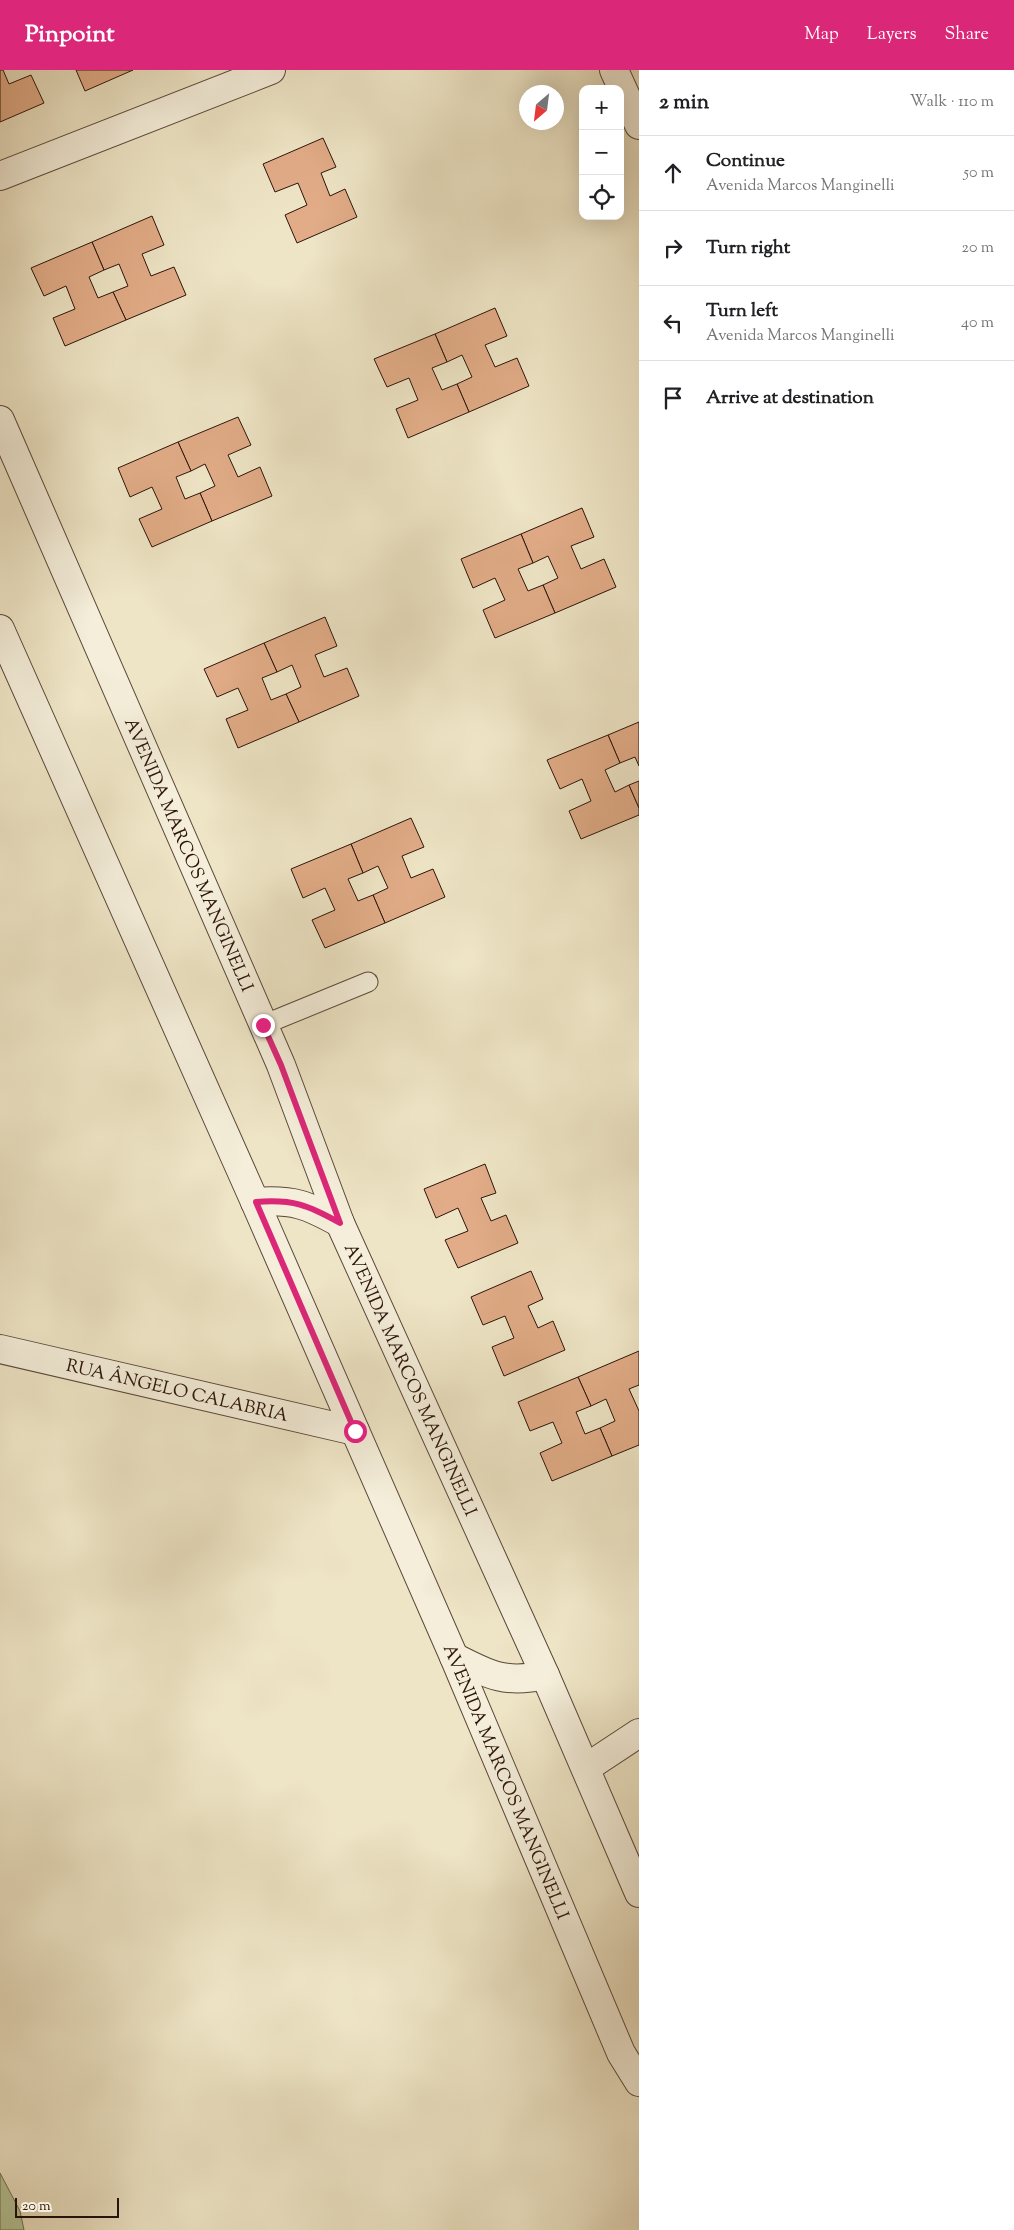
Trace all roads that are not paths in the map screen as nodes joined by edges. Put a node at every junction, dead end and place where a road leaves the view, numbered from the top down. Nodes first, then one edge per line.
1 (271, 70) edge
2 (614, 70) edge
3 (639, 125) edge
4 (0, 176) edge
5 (0, 420) edge
6 (0, 629) edge
7 (368, 982) dead end
8 (263, 1025) junction
9 (256, 1202) junction
10 (340, 1223) junction
11 (0, 1349) edge
12 (355, 1431) junction
13 (454, 1657) junction
14 (545, 1675) junction
15 (639, 1733) edge
16 (586, 1768) junction
17 (639, 1893) edge
18 (639, 2082) edge

1 - 4 street
2 - 3 street
5 - 8 street, AVENIDA MARCOS MANGINELLI
6 - 9 street, AVENIDA MARCOS MANGINELLI
7 - 8 lane
8 - 10 street, AVENIDA MARCOS MANGINELLI
9 - 10 street
9 - 12 street, AVENIDA MARCOS MANGINELLI
10 - 14 street, AVENIDA MARCOS MANGINELLI
11 - 12 street, RUA ÂNGELO CALABRIA
12 - 13 street, AVENIDA MARCOS MANGINELLI
13 - 14 street
13 - 18 street, AVENIDA MARCOS MANGINELLI
14 - 16 street, AVENIDA MARCOS MANGINELLI
15 - 16 street
16 - 17 street, AVENIDA MARCOS MANGINELLI

